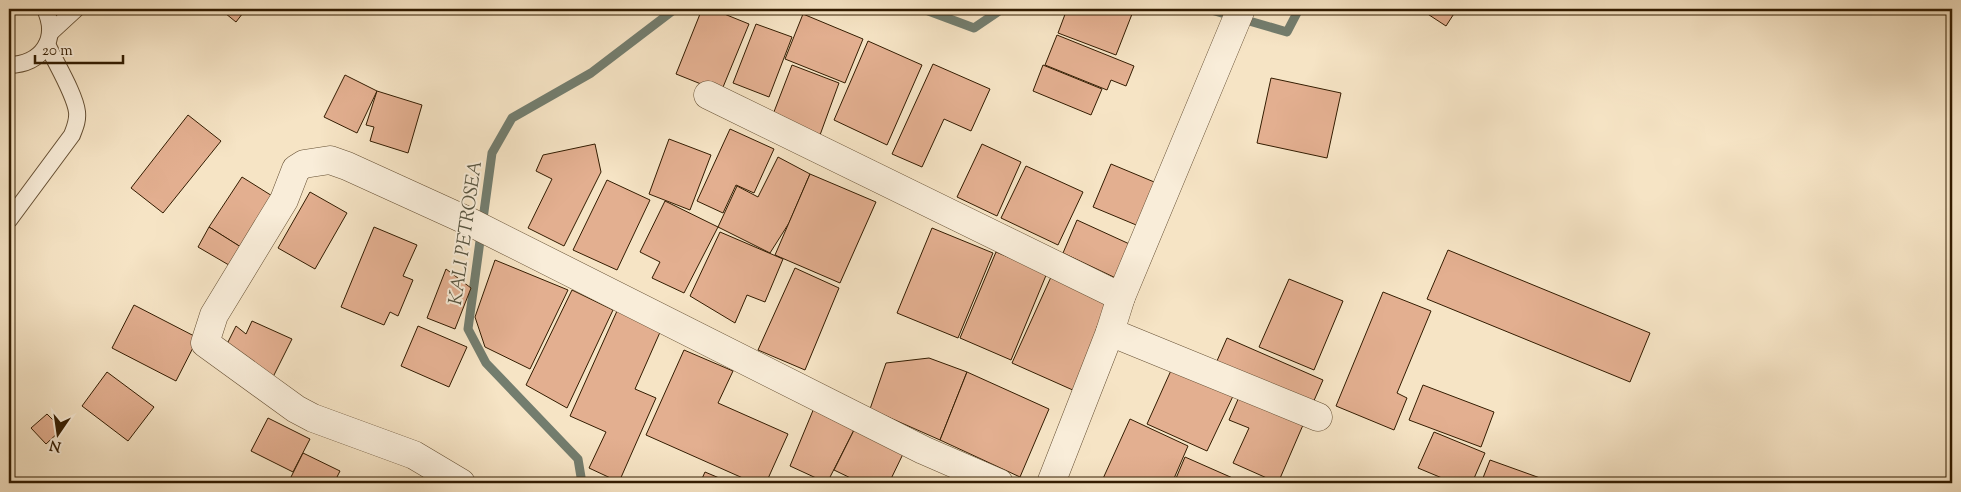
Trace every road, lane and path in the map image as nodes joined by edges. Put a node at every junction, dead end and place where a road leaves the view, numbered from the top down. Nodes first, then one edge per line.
1 (44, 9) edge
2 (76, 9) edge
3 (1241, 9) edge
4 (48, 39) junction
5 (9, 65) edge
6 (708, 95) dead end
7 (9, 220) edge
8 (1121, 297) junction
9 (1110, 332) junction
10 (1318, 417) dead end
11 (461, 483) edge
12 (999, 483) edge
13 (1050, 483) edge

1 - 4 lane
2 - 4 lane
3 - 8 street
4 - 5 lane
4 - 7 lane
6 - 8 street
8 - 9 street
9 - 10 street
9 - 13 street
11 - 12 street

